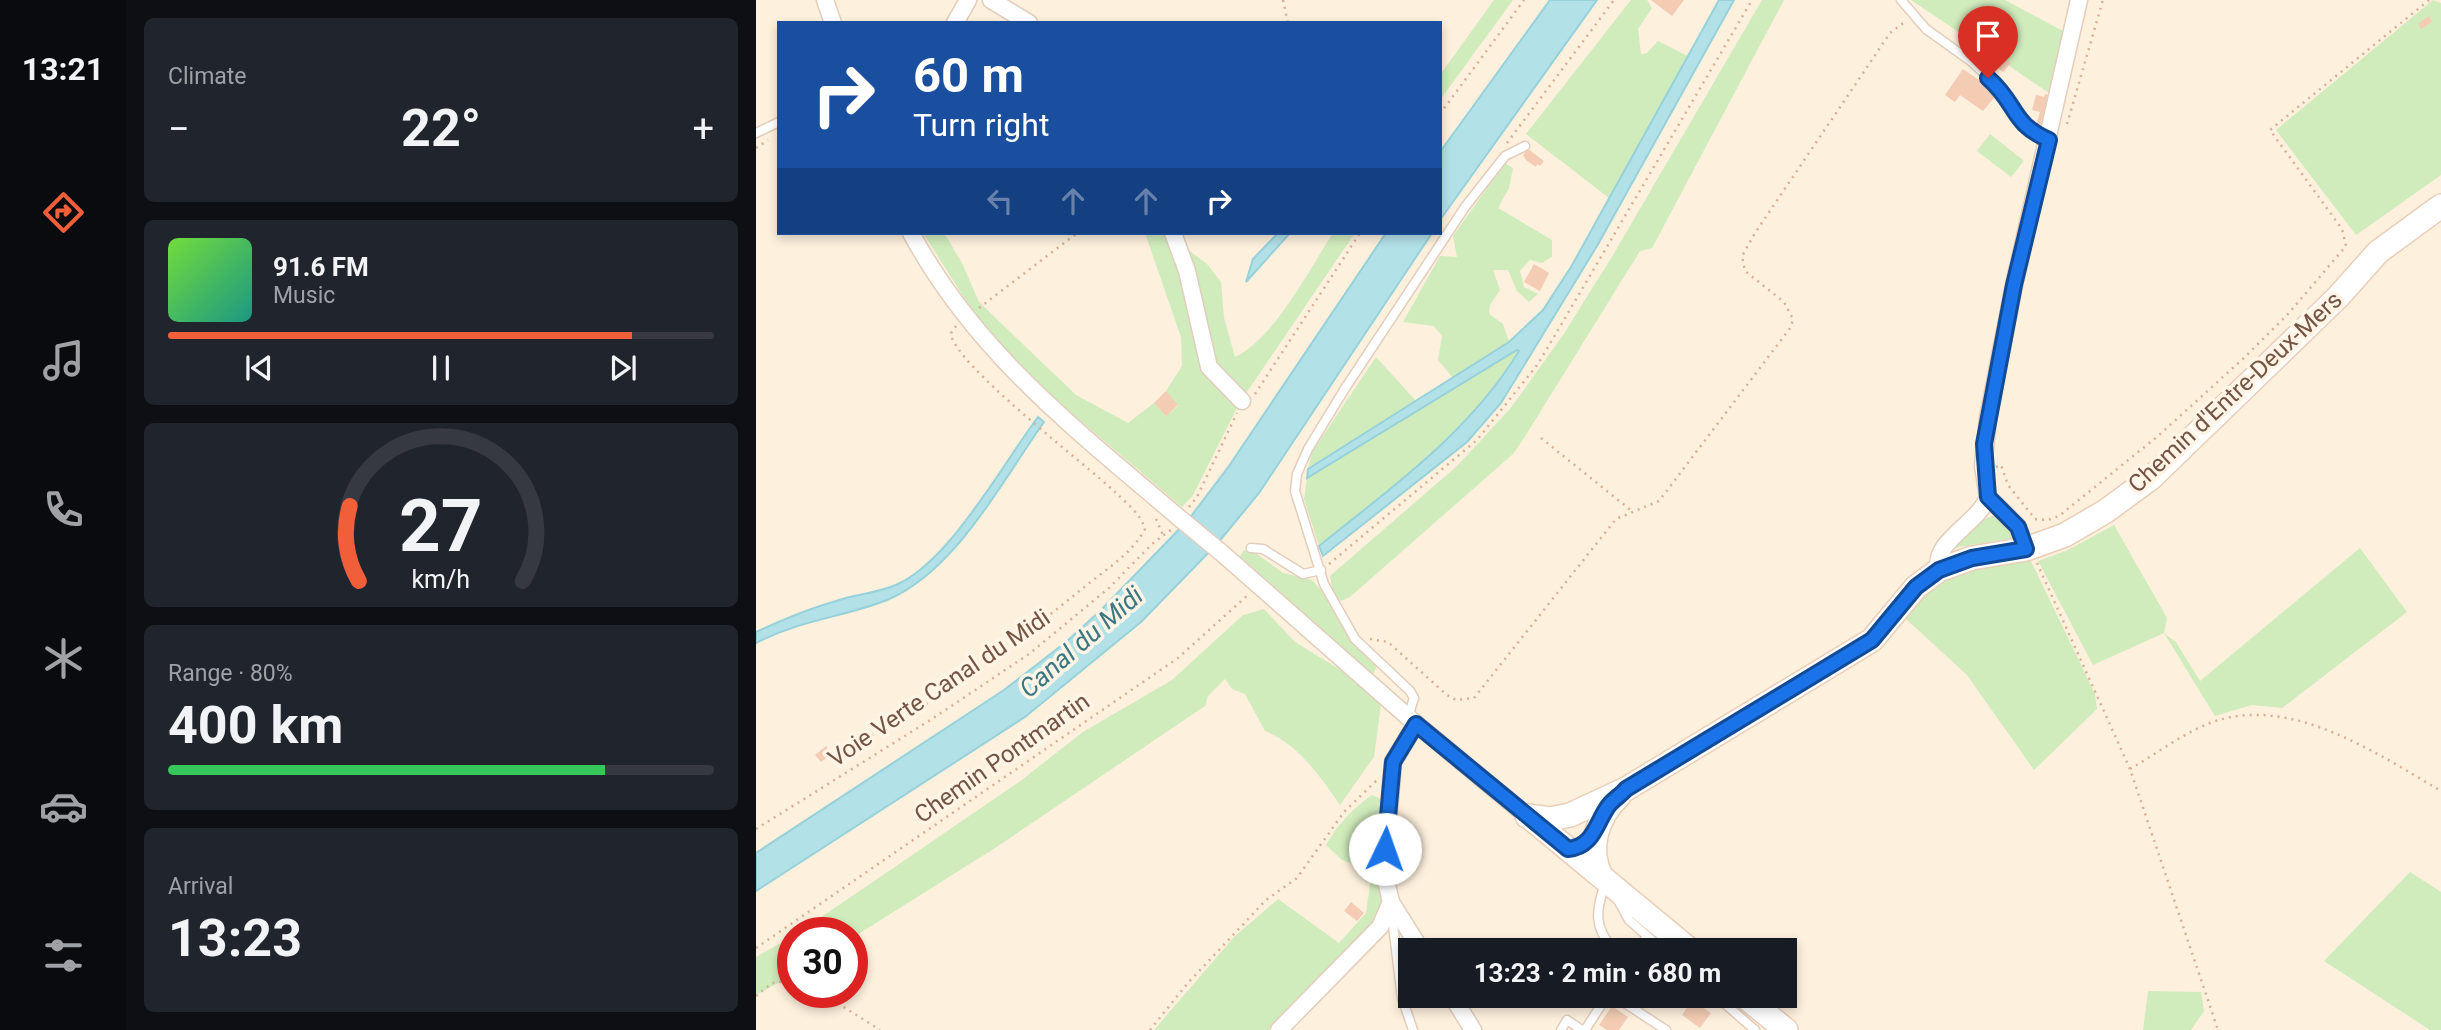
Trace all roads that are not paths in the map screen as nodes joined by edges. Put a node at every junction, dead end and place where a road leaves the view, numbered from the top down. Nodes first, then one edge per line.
1 (825, 0) edge
2 (968, 0) edge
3 (991, 0) edge
4 (1901, 0) edge
5 (2079, 0) edge
6 (832, 21) edge
7 (956, 21) edge
8 (1026, 21) edge
9 (777, 123) edge
10 (756, 133) edge
11 (2049, 140) junction
12 (1525, 146) dead end
13 (2441, 206) edge
14 (912, 235) edge
15 (1174, 235) edge
16 (1242, 401) road end
17 (1988, 497) junction
18 (1251, 548) dead end
19 (2028, 548) junction
20 (1321, 570) junction
21 (1939, 570) junction
22 (1412, 720) junction
23 (1527, 816) junction
24 (1596, 816) junction
25 (1567, 848) junction
26 (1604, 878) junction
27 (1391, 902) junction
28 (1647, 937) edge
29 (1414, 938) edge
30 (1603, 938) edge
31 (1676, 938) edge
32 (1459, 1008) edge
33 (1599, 1008) edge
34 (1633, 1008) edge
35 (1730, 1008) edge
36 (1759, 1008) edge
37 (1562, 1029) edge
38 (1279, 1030) edge
39 (1413, 1030) edge
40 (1473, 1030) edge
41 (1583, 1030) edge
42 (1666, 1030) edge
43 (1755, 1030) edge
44 (1786, 1030) edge

1 - 6 street
2 - 7 street
3 - 8 street
4 - 11 lane
5 - 11 street
9 - 10 lane
11 - 17 street
12 - 20 lane
13 - 19 street, Chemin d'Entre-Deux-Mers
14 - 22 street, bridge
15 - 16 street
17 - 19 street
17 - 21 street
18 - 20 lane
19 - 21 street, Chemin d'Entre-Deux-Mers
20 - 22 lane
21 - 24 street, Chemin d'Entre-Deux-Mers
22 - 23 street
22 - 27 street
23 - 24 street, Chemin d'Entre-Deux-Mers
23 - 25 street
24 - 25 street, Chemin d'Entre-Deux-Mers
24 - 26 street
25 - 26 street
26 - 28 lane
26 - 30 lane
26 - 31 street
27 - 29 street
27 - 38 street
27 - 39 lane
32 - 40 street
33 - 41 lane
34 - 42 lane
35 - 43 lane
36 - 44 street
37 - 41 lane

